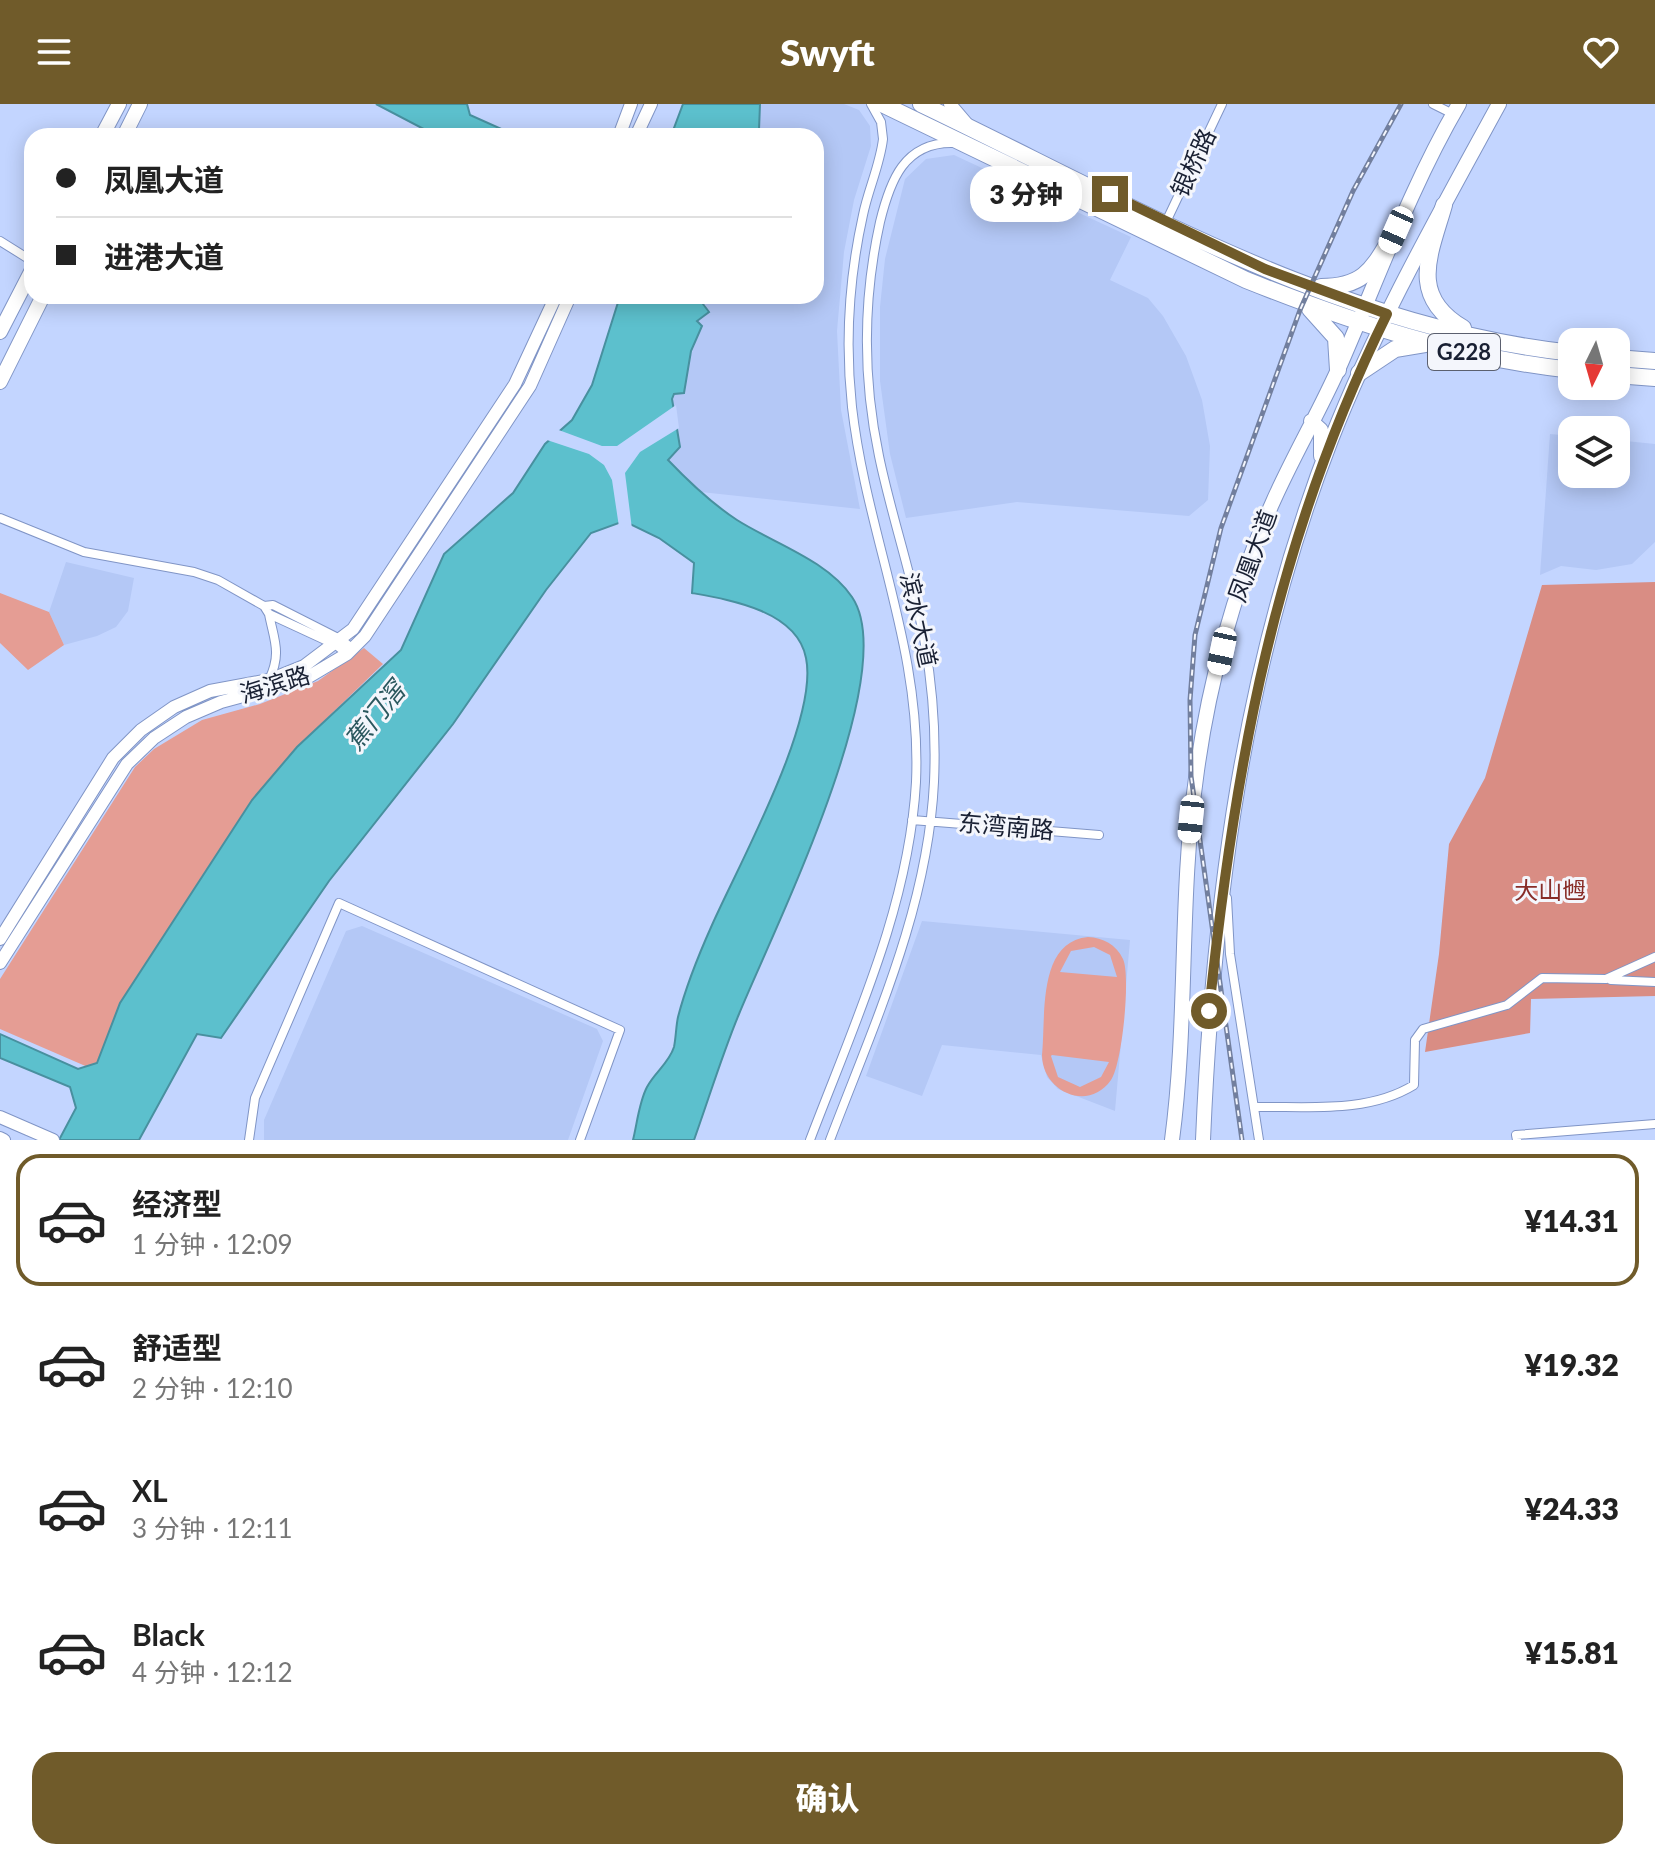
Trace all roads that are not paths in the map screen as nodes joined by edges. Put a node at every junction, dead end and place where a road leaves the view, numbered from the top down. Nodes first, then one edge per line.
1 (119, 104) edge
2 (140, 104) edge
3 (631, 104) edge
4 (651, 104) edge
5 (871, 104) edge
6 (882, 104) edge
7 (921, 104) edge
8 (950, 104) edge
9 (1222, 104) edge
10 (1433, 104) edge
11 (1499, 104) edge
12 (1456, 109) edge
13 (969, 127) junction
14 (106, 128) edge
15 (128, 128) edge
16 (622, 128) edge
17 (640, 128) edge
18 (967, 145) junction
19 (1444, 205) junction
20 (1166, 222) junction
21 (1396, 230) junction
22 (0, 241) edge
23 (1388, 248) junction
24 (1417, 254) junction
25 (24, 256) edge
26 (24, 286) edge
27 (1306, 295) junction
28 (39, 304) edge
29 (552, 304) edge
30 (566, 304) edge
31 (1362, 315) junction
32 (1384, 322) junction
33 (1453, 331) junction
34 (0, 332) edge
35 (1478, 337) junction
36 (1440, 346) junction
37 (1558, 351) edge
38 (1630, 359) edge
39 (1655, 361) edge
40 (1558, 367) edge
41 (1338, 370) junction
42 (1359, 373) junction
43 (1630, 376) edge
44 (1655, 378) edge
45 (0, 382) edge
46 (1311, 421) junction
47 (1321, 469) junction
48 (0, 518) edge
49 (266, 610) junction
50 (339, 642) junction
51 (350, 652) junction
52 (269, 680) junction
53 (912, 820) junction
54 (931, 821) junction
55 (1099, 835) dead end
56 (1228, 850) junction
57 (0, 939) edge
58 (1655, 957) edge
59 (0, 963) edge
60 (1606, 979) junction
61 (1655, 982) edge
62 (1254, 1107) junction
63 (1, 1118) edge
64 (1655, 1124) edge
65 (53, 1140) edge
66 (249, 1140) edge
67 (580, 1140) edge
68 (810, 1140) edge
69 (830, 1140) edge
70 (1173, 1140) edge
71 (1203, 1140) edge
72 (1259, 1140) edge
73 (1517, 1140) edge

1 - 14 main road
2 - 15 main road
3 - 16 street
4 - 17 street
5 - 53 street, 滨水大道
6 - 18 highway, G228
7 - 13 highway, G228
8 - 13 street
9 - 20 street, 银桥路
10 - 12 street
11 - 19 main road, 凤凰大道
12 - 21 main road, 凤凰大道
13 - 20 highway, G228
18 - 27 highway, G228
18 - 54 street, 滨水大道
19 - 24 main road, 凤凰大道
19 - 35 highway
20 - 27 highway, G228
21 - 23 main road, 凤凰大道
21 - 27 highway
22 - 25 street
23 - 24 main road
23 - 31 main road, 凤凰大道
24 - 32 main road, 凤凰大道
26 - 34 main road
27 - 31 highway, G228
27 - 41 highway
28 - 45 main road
29 - 50 street, 海滨路
30 - 51 street, 海滨路
31 - 32 highway, G228
31 - 41 main road, 凤凰大道
32 - 33 highway, G228
32 - 36 highway, G228
32 - 42 main road, 凤凰大道
33 - 35 highway, G228
33 - 36 highway
35 - 37 highway, G228
36 - 40 highway, G228
36 - 42 highway
38 - 39 highway
41 - 46 main road, 凤凰大道
42 - 47 main road, 凤凰大道
43 - 44 highway
46 - 47 main road
46 - 70 main road, 凤凰大道
47 - 56 main road, 凤凰大道
48 - 49 street
49 - 50 street
49 - 52 street
50 - 51 street
50 - 52 street, 海滨路
51 - 59 street, 海滨路
52 - 57 street, 海滨路
53 - 54 street, 东湾南路
53 - 68 street, 滨水大道
54 - 55 street, 东湾南路
54 - 69 street, 滨水大道
56 - 62 street, 凤凰大道
56 - 71 main road, 凤凰大道
58 - 60 street
60 - 61 street
60 - 62 street
62 - 72 street, 凤凰大道
63 - 65 street
64 - 73 street
66 - 67 street

